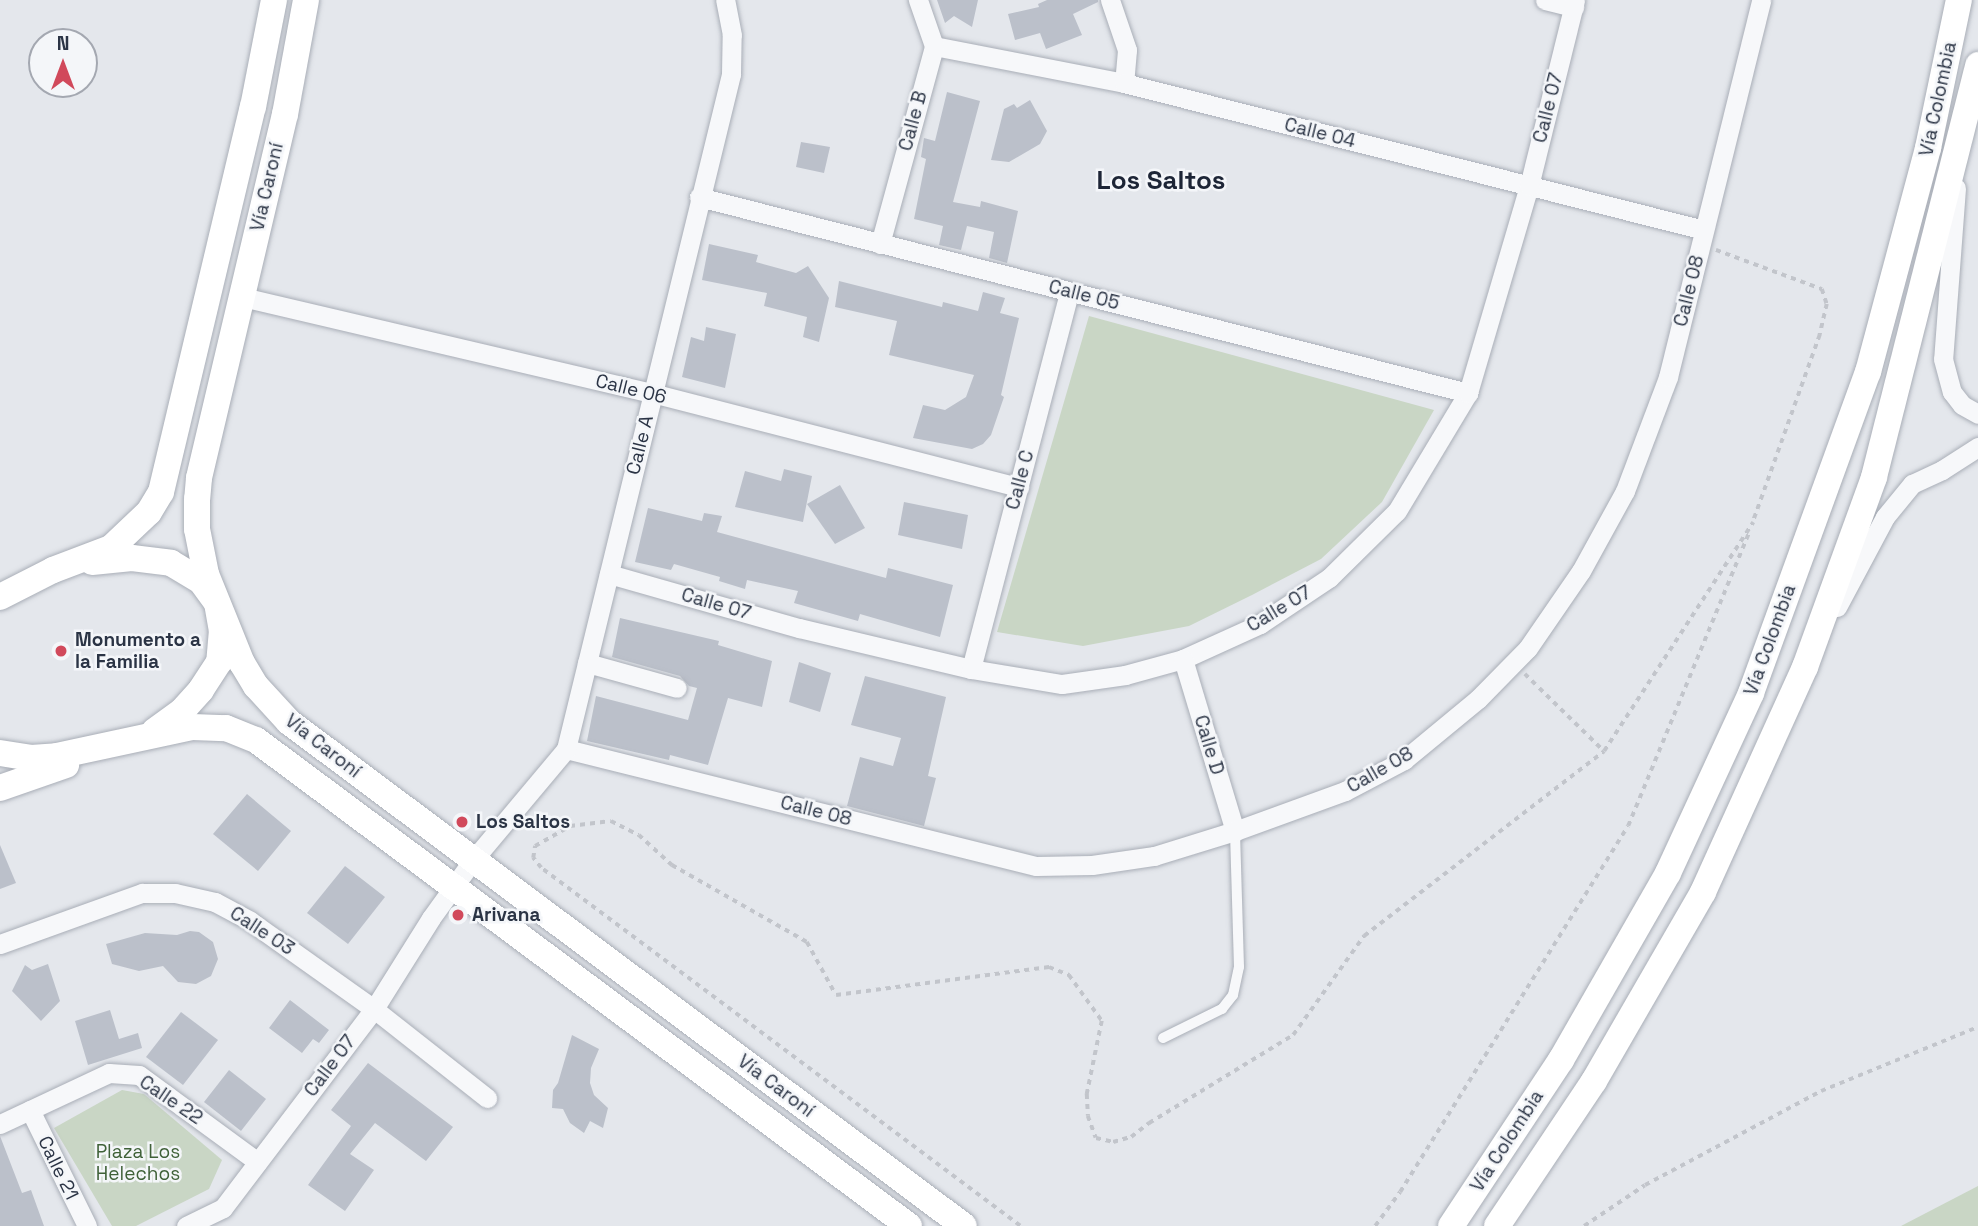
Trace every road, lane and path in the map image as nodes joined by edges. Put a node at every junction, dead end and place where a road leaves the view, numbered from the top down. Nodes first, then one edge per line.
1 (274, 0) edge
2 (306, 0) edge
3 (724, 0) edge
4 (918, 0) edge
5 (1110, 0) edge
6 (1545, 0) edge
7 (1761, 0) edge
8 (1959, 0) edge
9 (1575, 3) edge
10 (934, 46) junction
11 (1978, 65) edge
12 (1124, 83) junction
13 (1958, 153) junction
14 (1529, 186) junction
15 (699, 197) junction
16 (1702, 237) junction
17 (880, 244) junction
18 (1069, 292) junction
19 (242, 297) junction
20 (652, 393) junction
21 (1468, 393) junction
22 (1978, 414) edge
23 (1978, 447) edge
24 (1018, 487) junction
25 (1753, 522) junction
26 (53, 570) junction
27 (608, 574) junction
28 (0, 589) edge
29 (0, 597) edge
30 (217, 603) junction
31 (1183, 659) junction
32 (1513, 662) junction
33 (587, 663) junction
34 (1805, 667) junction
35 (971, 668) junction
36 (677, 688) dead end
37 (142, 738) junction
38 (566, 749) junction
39 (1604, 751) junction
40 (0, 753) edge
41 (0, 789) edge
42 (1235, 831) junction
43 (472, 860) junction
44 (454, 886) junction
45 (0, 944) edge
46 (374, 1009) junction
47 (1978, 1027) edge
48 (1163, 1038) dead end
49 (487, 1098) dead end
50 (30, 1110) junction
51 (0, 1124) edge
52 (258, 1162) junction
53 (86, 1226) edge
54 (186, 1226) edge
55 (909, 1226) edge
56 (964, 1226) edge
57 (1020, 1226) edge
58 (1375, 1226) edge
59 (1451, 1226) edge
60 (1497, 1226) edge
61 (1584, 1226) edge

1 - 26 main road, Vía Caroní
2 - 19 main road, Vía Caroní
3 - 15 street, Calle A
4 - 10 street
5 - 12 street
6 - 9 street
7 - 16 street, Calle 08
8 - 59 main road, Vía Colombia
9 - 14 street, Calle 07
10 - 12 street, Calle 04
10 - 17 street, Calle B
11 - 13 main road, Vía Colombia
12 - 14 street, Calle 04
13 - 22 street
13 - 34 main road, Vía Colombia
14 - 16 street, Calle 04
14 - 21 street, Calle 07
15 - 17 street, Calle 05
15 - 20 street, Calle A
16 - 25 path
16 - 32 street, Calle 08
17 - 18 street, Calle 05
18 - 21 street, Calle 05
18 - 24 street, Calle C
19 - 20 street, Calle 06
19 - 30 main road, Vía Caroní
20 - 24 street, Calle 06
20 - 27 street, Calle A
21 - 31 street, Calle 07
23 - 34 street
24 - 35 street, Calle C
25 - 39 path
25 - 58 path
26 - 28 main road
26 - 29 main road
26 - 30 main road
27 - 33 street, Calle A
27 - 35 street, Calle 07
30 - 37 main road
30 - 43 main road, Vía Caroní
31 - 35 street, Calle 07
31 - 42 street, Calle D
32 - 39 path
32 - 42 street, Calle 08
33 - 36 street
33 - 38 street, Calle A
34 - 60 main road, Vía Colombia
37 - 40 main road
37 - 41 main road
37 - 44 main road, Vía Caroní
38 - 42 street, Calle 08
38 - 43 street, Calle A
39 - 57 path
42 - 48 lane
43 - 44 street, Calle A
43 - 56 main road, Vía Caroní
44 - 46 street, Calle 07
44 - 55 main road, Vía Caroní
45 - 46 street, Calle 03
46 - 49 street, Calle 03
46 - 52 street, Calle 07
47 - 61 path
50 - 51 street, Calle 22
50 - 52 street, Calle 22
50 - 53 street, Calle 21
52 - 54 street, Calle 07

